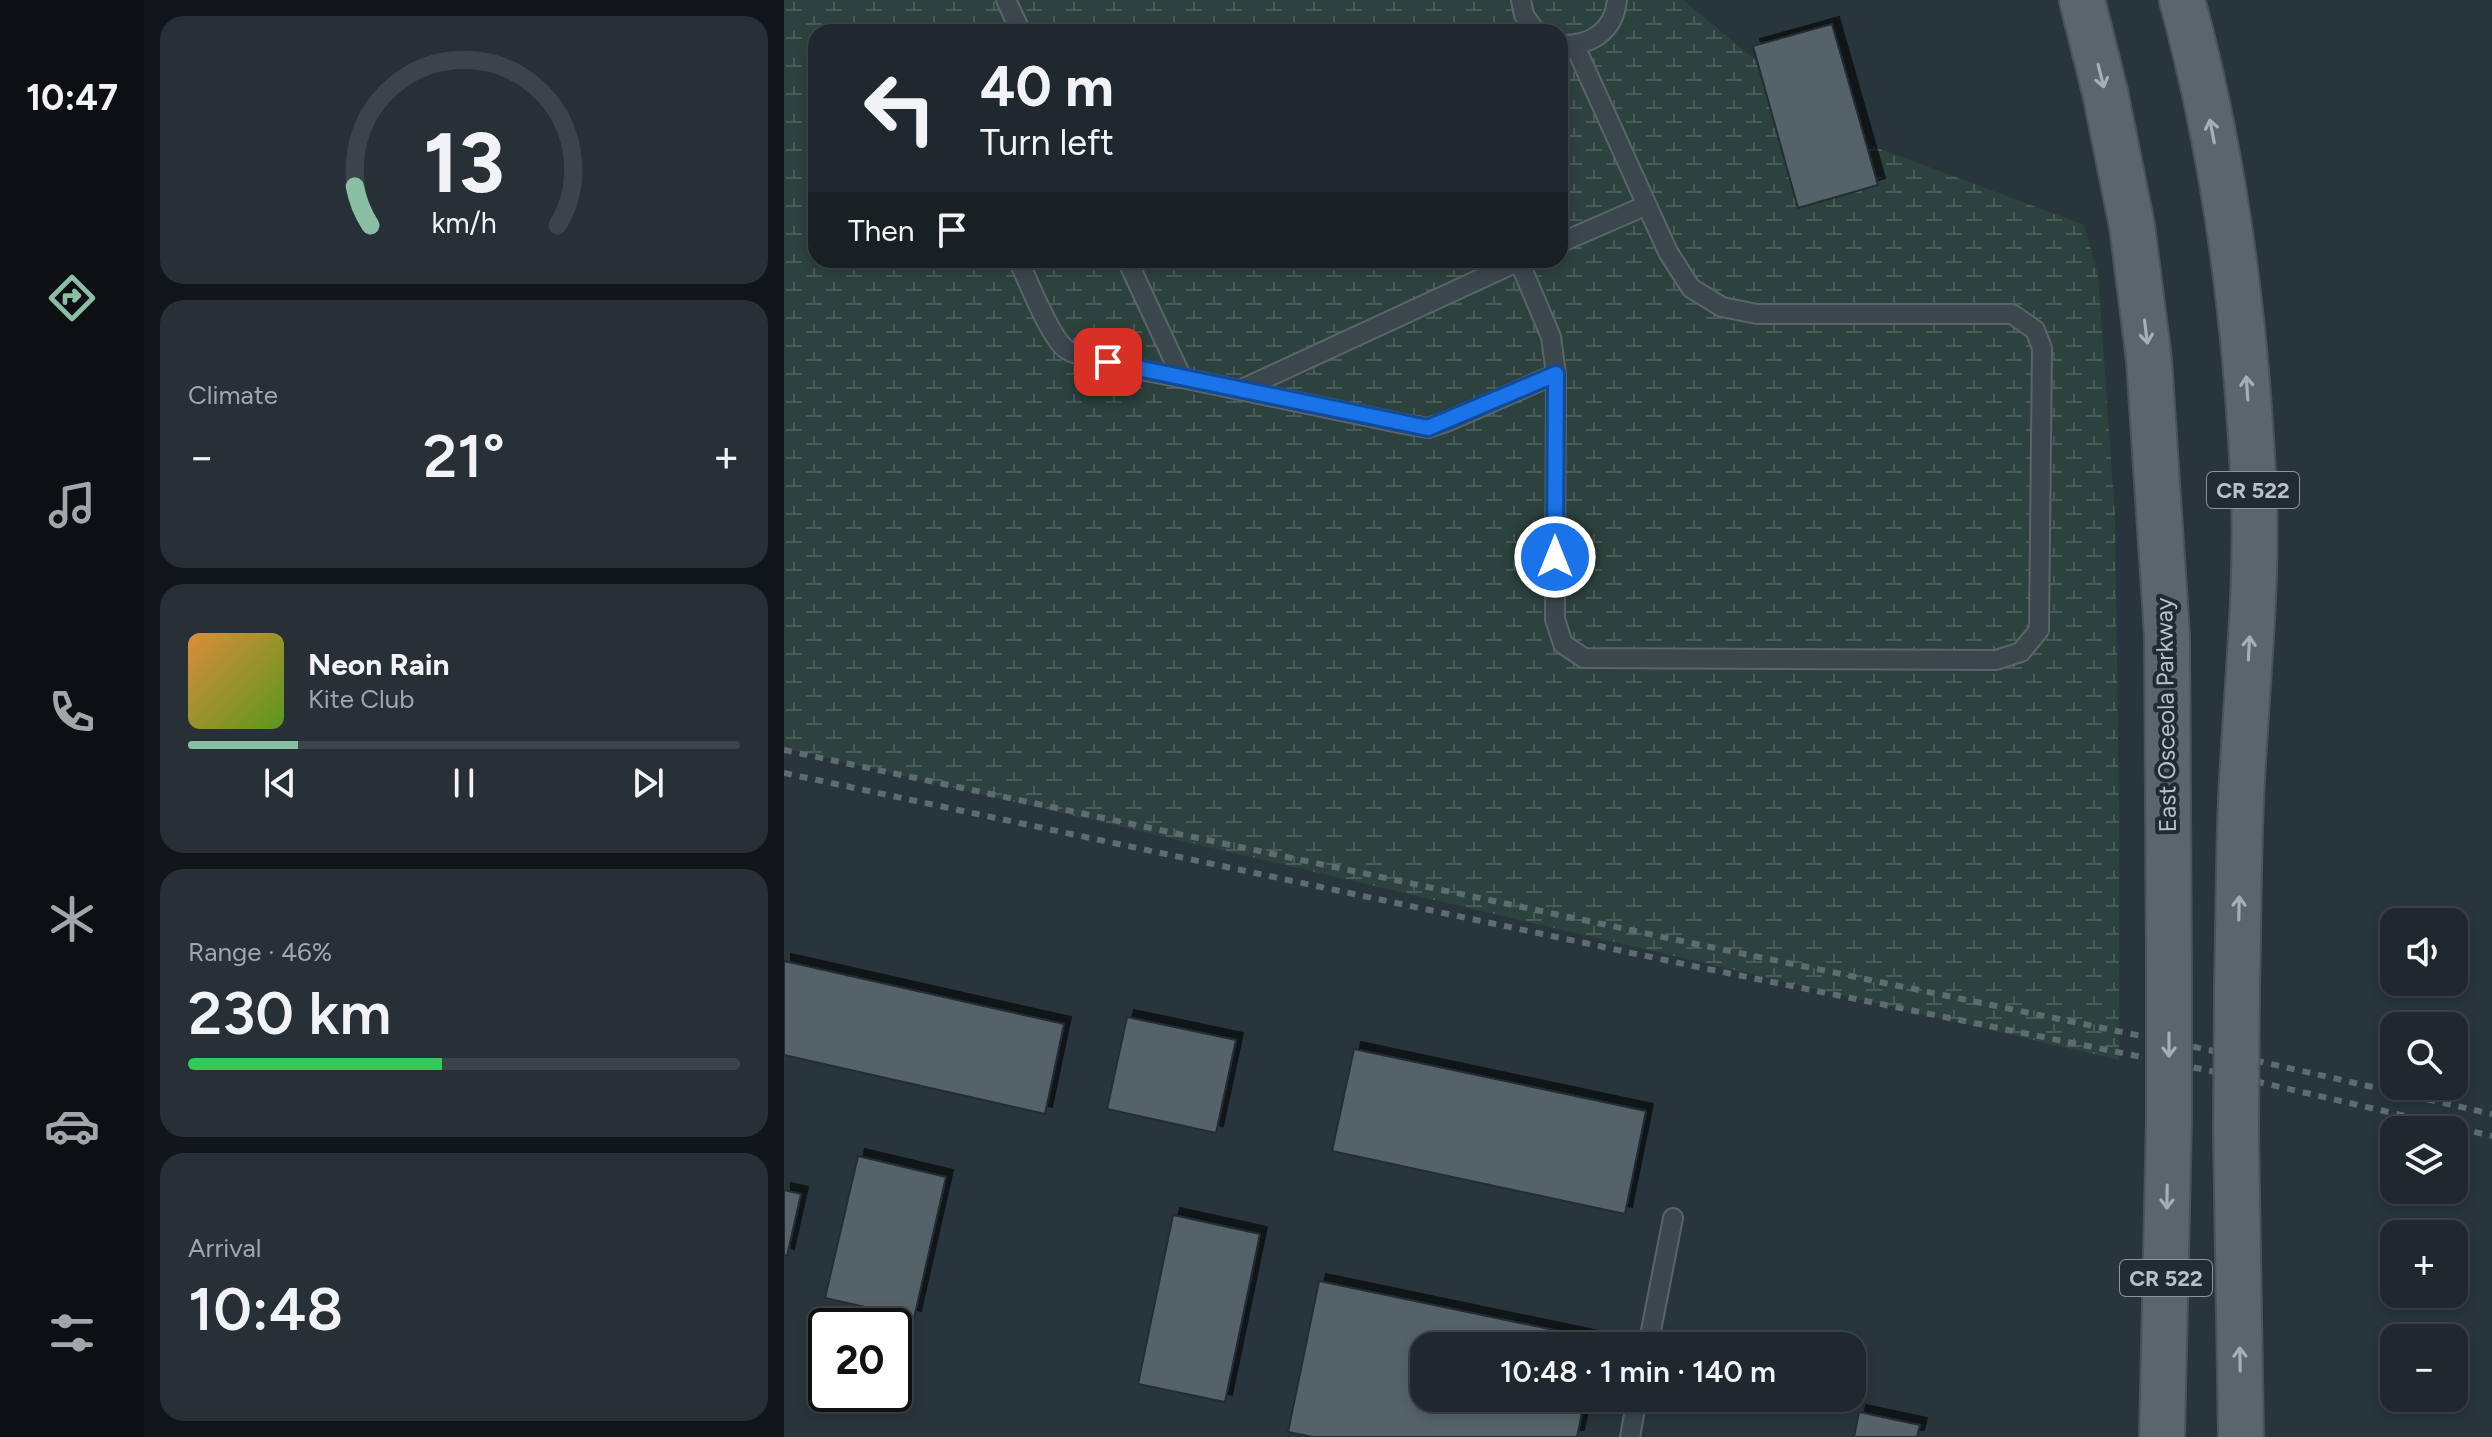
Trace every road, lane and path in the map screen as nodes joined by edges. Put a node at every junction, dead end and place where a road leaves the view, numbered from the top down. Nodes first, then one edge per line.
1 (1006, 0) edge
2 (1521, 0) edge
3 (2082, 0) edge
4 (2182, 0) edge
5 (1619, 1) edge
6 (1017, 24) edge
7 (1530, 24) edge
8 (1568, 46) edge
9 (1647, 205) junction
10 (1568, 240) edge
11 (1022, 268) edge
12 (1131, 268) edge
13 (1506, 268) edge
14 (1524, 268) edge
15 (1556, 374) junction
16 (1182, 378) junction
17 (1240, 390) junction
18 (1673, 1218) dead end
19 (1651, 1332) edge
20 (1634, 1412) edge
21 (1630, 1437) edge
22 (2162, 1437) edge
23 (2241, 1437) edge

1 - 6 lane
2 - 7 lane
3 -> 22 main road, East Osceola Parkway / CR 522, bridge
23 -> 4 main road, CR 522, bridge
5 - 8 lane
8 - 9 lane
9 - 10 lane
9 - 15 lane
11 - 16 lane
12 - 16 lane
13 - 17 lane
14 - 15 lane
15 - 17 lane
16 - 17 lane
18 - 19 lane
20 - 21 lane

